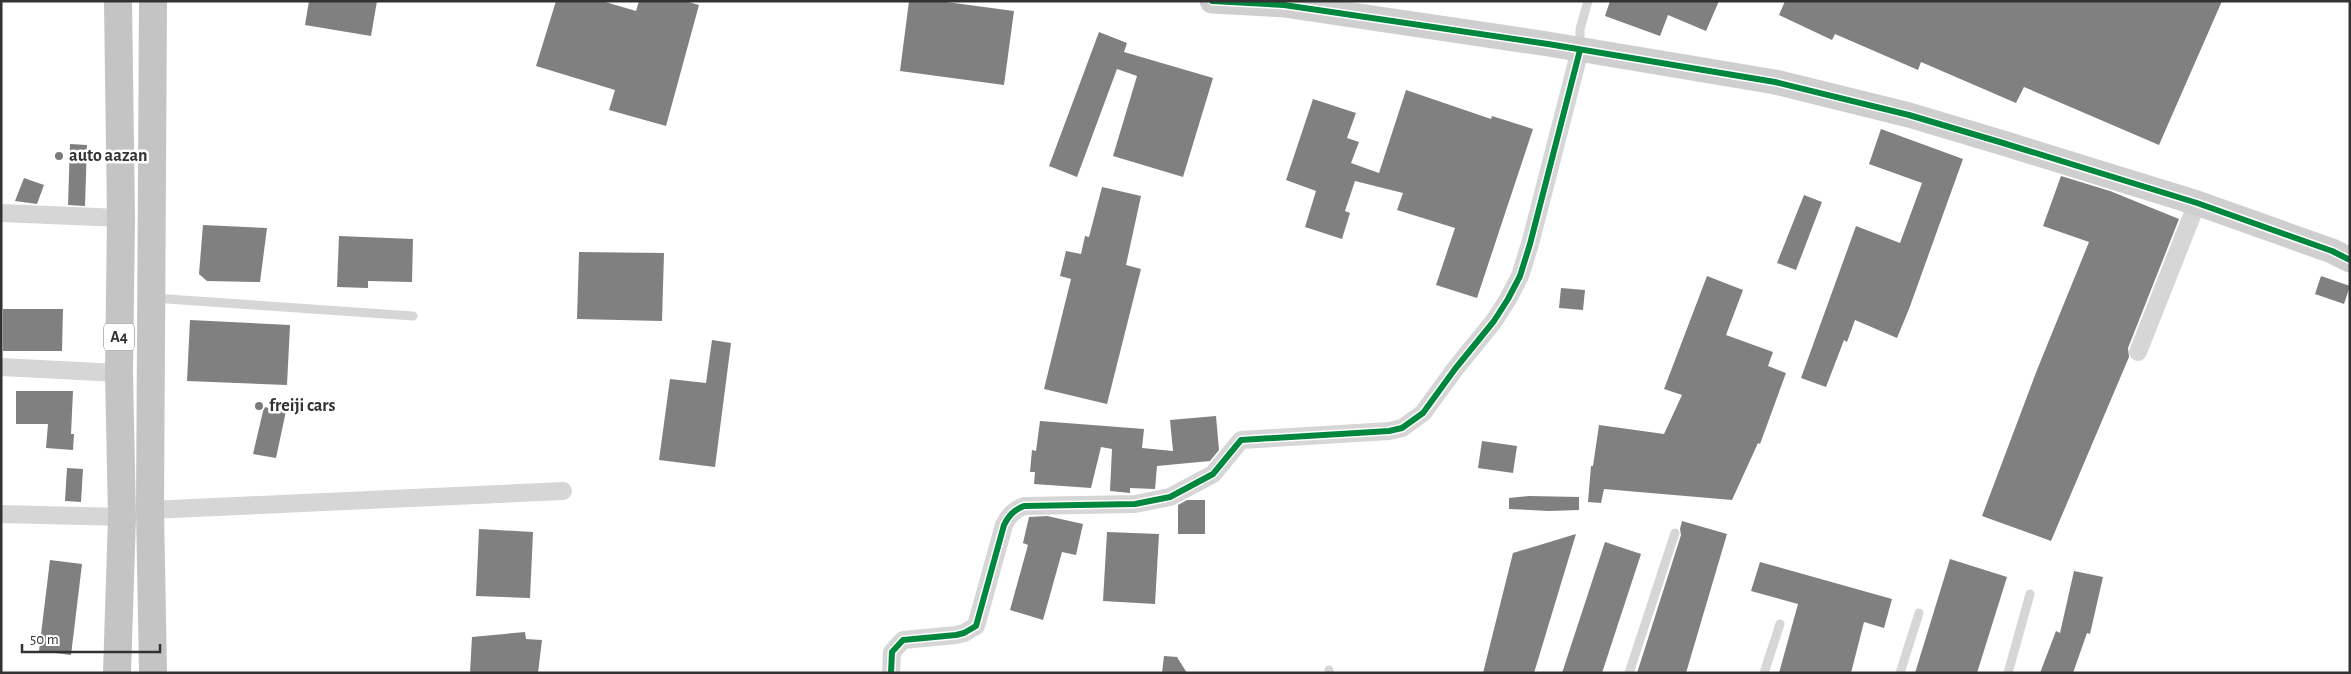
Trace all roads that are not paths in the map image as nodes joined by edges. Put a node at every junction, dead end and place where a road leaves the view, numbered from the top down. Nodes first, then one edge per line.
1 (118, 1) edge
2 (153, 1) edge
3 (1212, 1) edge
4 (1588, 1) edge
5 (1284, 3) edge
6 (1580, 50) junction
7 (2197, 202) junction
8 (1, 213) edge
9 (121, 218) junction
10 (2350, 260) edge
11 (153, 298) junction
12 (413, 316) dead end
13 (2138, 352) dead end
14 (1, 368) edge
15 (119, 373) junction
16 (563, 490) dead end
17 (150, 510) junction
18 (1, 514) edge
19 (122, 516) junction
20 (1675, 533) dead end
21 (2030, 594) dead end
22 (1919, 614) dead end
23 (1780, 624) dead end
24 (117, 673) edge
25 (153, 673) edge
26 (891, 673) edge
27 (1629, 673) edge
28 (1764, 673) edge
29 (1900, 673) edge
30 (2008, 673) edge

1 - 9 highway, A4
2 - 11 highway, A4
3 - 5 street
4 - 6 lane
5 - 6 street
6 - 7 street
6 - 26 street
7 - 10 street
7 - 13 street
8 - 9 street
9 - 15 highway, A4
11 - 12 lane
11 - 17 highway, A4
14 - 15 street
15 - 19 highway, A4
16 - 17 street
17 - 25 highway, A4
18 - 19 street
19 - 24 highway, A4
20 - 27 lane
21 - 30 lane
22 - 29 lane
23 - 28 lane

